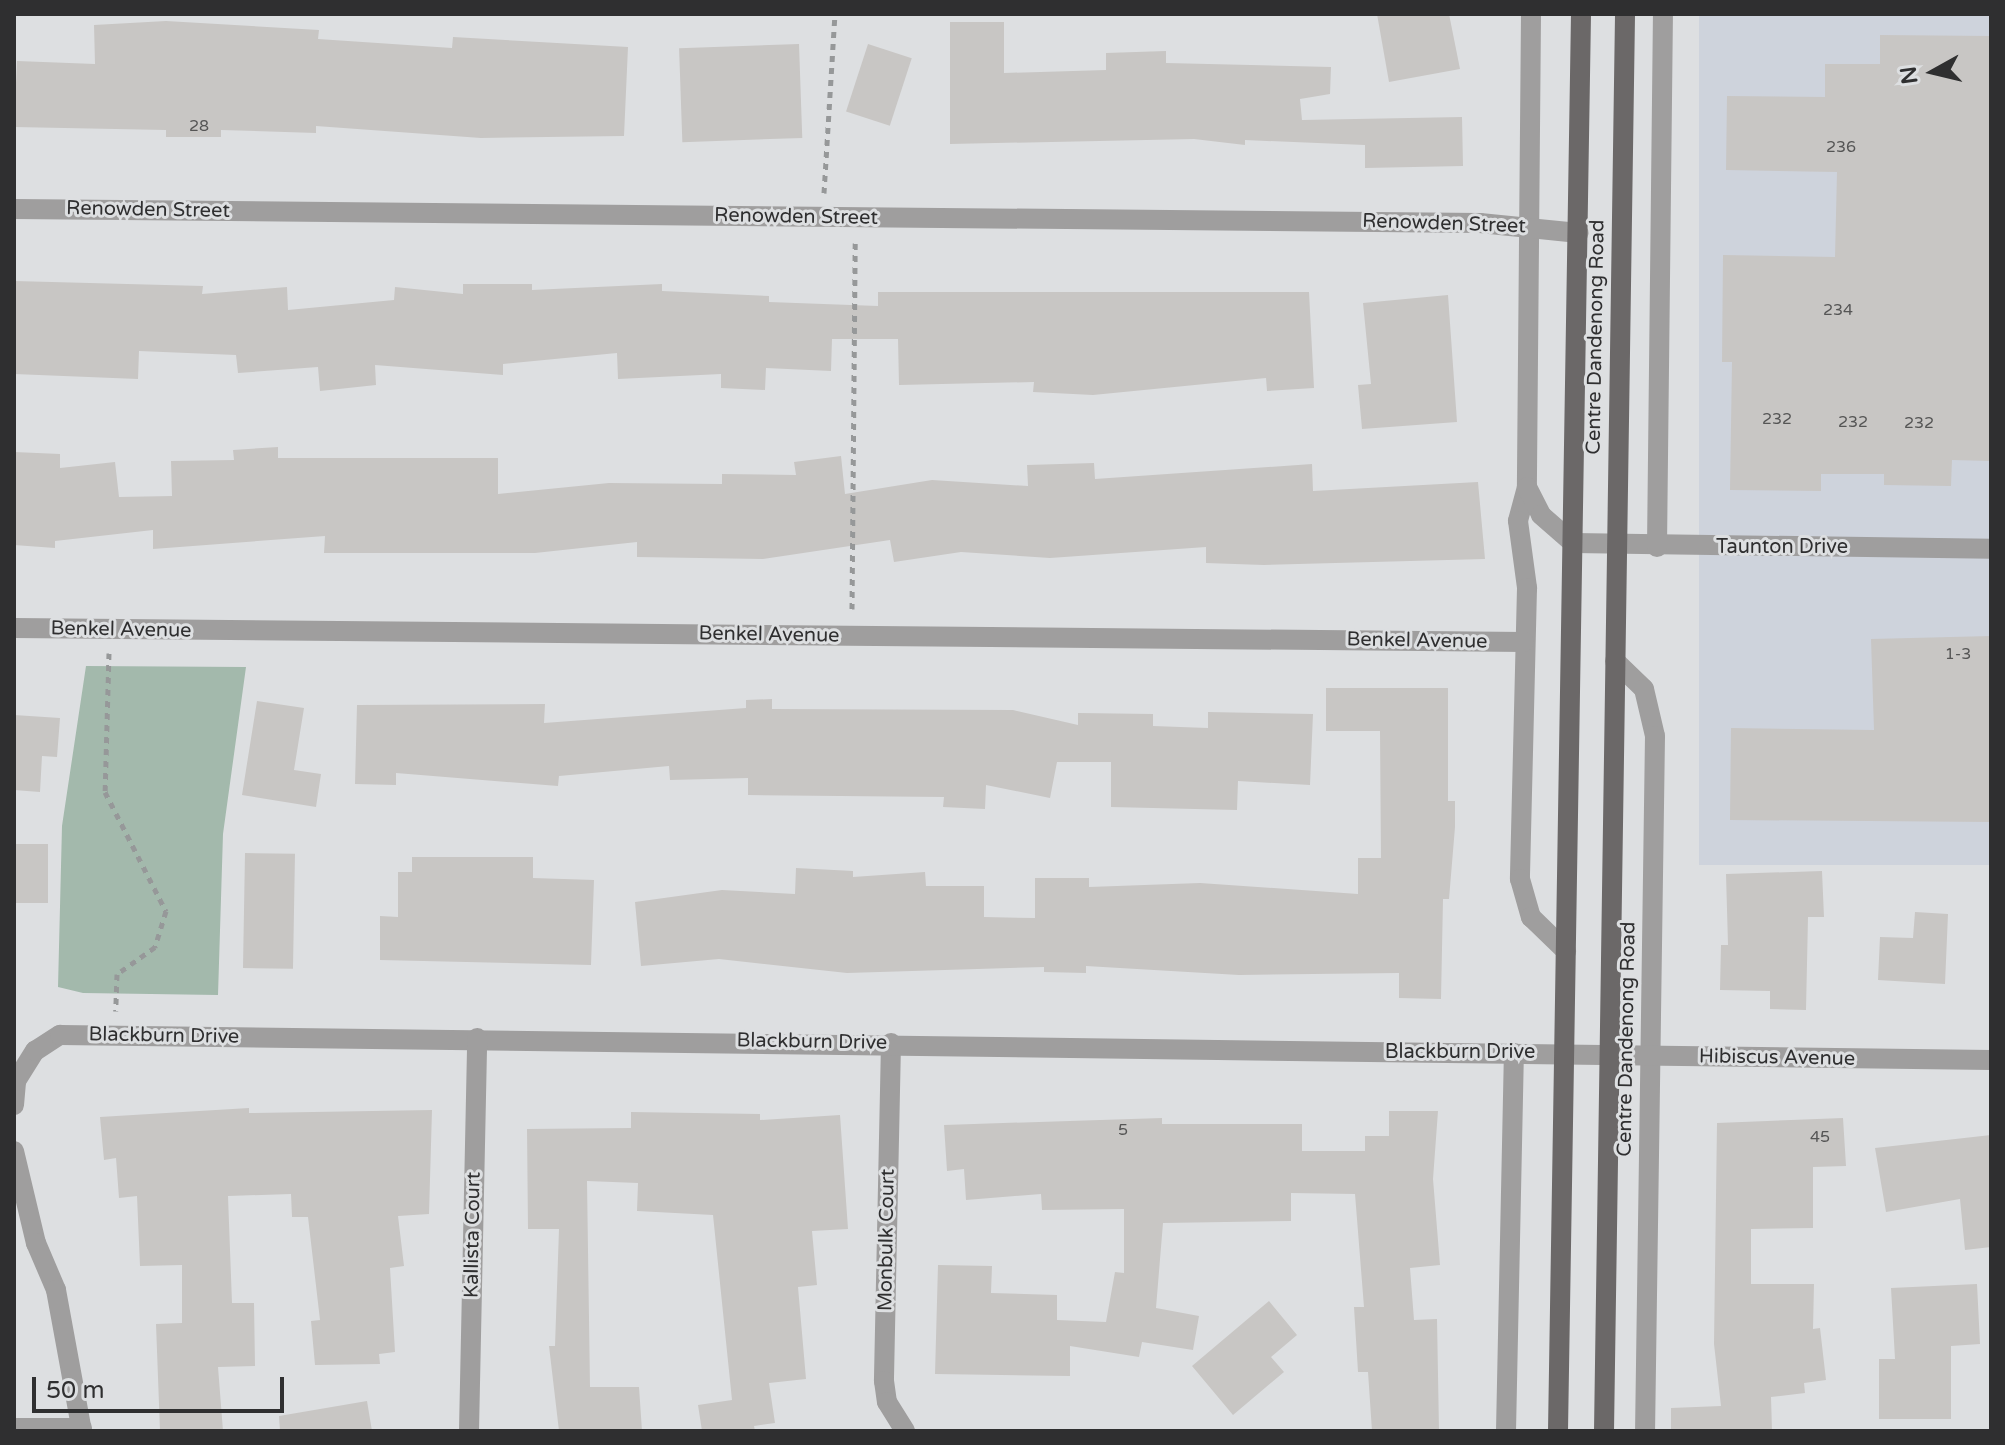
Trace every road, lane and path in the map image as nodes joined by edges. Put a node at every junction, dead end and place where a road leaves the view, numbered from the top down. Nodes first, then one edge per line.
1 (835, 14) edge
2 (1531, 14) edge
3 (1581, 14) edge
4 (1625, 14) edge
5 (1663, 14) edge
6 (14, 209) edge
7 (822, 217) junction
8 (855, 218) junction
9 (1528, 226) junction
10 (1578, 233) junction
11 (1527, 487) junction
12 (1573, 543) junction
13 (1617, 545) junction
14 (1657, 547) junction
15 (1991, 549) edge
16 (14, 628) edge
17 (111, 630) junction
18 (852, 636) junction
19 (1524, 642) junction
20 (1615, 661) junction
21 (1566, 951) junction
22 (115, 1036) junction
23 (477, 1038) junction
24 (891, 1043) junction
25 (1514, 1053) junction
26 (1564, 1053) junction
27 (1609, 1053) junction
28 (1651, 1056) junction
29 (1991, 1060) edge
30 (14, 1105) edge
31 (14, 1151) edge
32 (14, 1428) edge
33 (82, 1430) edge
34 (469, 1431) edge
35 (905, 1431) edge
36 (1506, 1431) edge
37 (1558, 1431) edge
38 (1604, 1431) edge
39 (1645, 1431) edge

1 - 7 path
2 - 9 street
3 - 10 main road, Centre Dandenong Road
4 - 13 main road, Centre Dandenong Road
5 - 14 street
6 - 7 street, Renowden Street
7 - 8 street, Renowden Street
8 - 9 street, Renowden Street
8 - 18 path
9 - 10 street, Renowden Street
9 - 11 street
10 - 12 main road, Centre Dandenong Road
11 - 12 street
11 - 19 street
12 - 13 street, Taunton Drive
12 - 21 main road, Centre Dandenong Road
13 - 14 street, Taunton Drive
13 - 20 main road, Centre Dandenong Road
14 - 15 street, Taunton Drive
16 - 17 street, Benkel Avenue
17 - 18 street, Benkel Avenue
17 - 22 path
18 - 19 street, Benkel Avenue
19 - 21 street
20 - 27 main road, Centre Dandenong Road
20 - 28 street, Centre Dandenong Road
21 - 26 main road, Centre Dandenong Road
22 - 23 street, Blackburn Drive
22 - 30 street, Blackburn Drive
23 - 24 street, Blackburn Drive
23 - 34 street, Kallista Court
24 - 25 street, Blackburn Drive
24 - 35 street, Monbulk Court
25 - 26 street, Blackburn Drive
25 - 36 street
26 - 27 street, Hibiscus Avenue
26 - 37 main road, Centre Dandenong Road
27 - 28 street, Hibiscus Avenue
27 - 38 main road, Centre Dandenong Road
28 - 29 street, Hibiscus Avenue
28 - 39 street, Centre Dandenong Road
31 - 33 street
32 - 33 street

